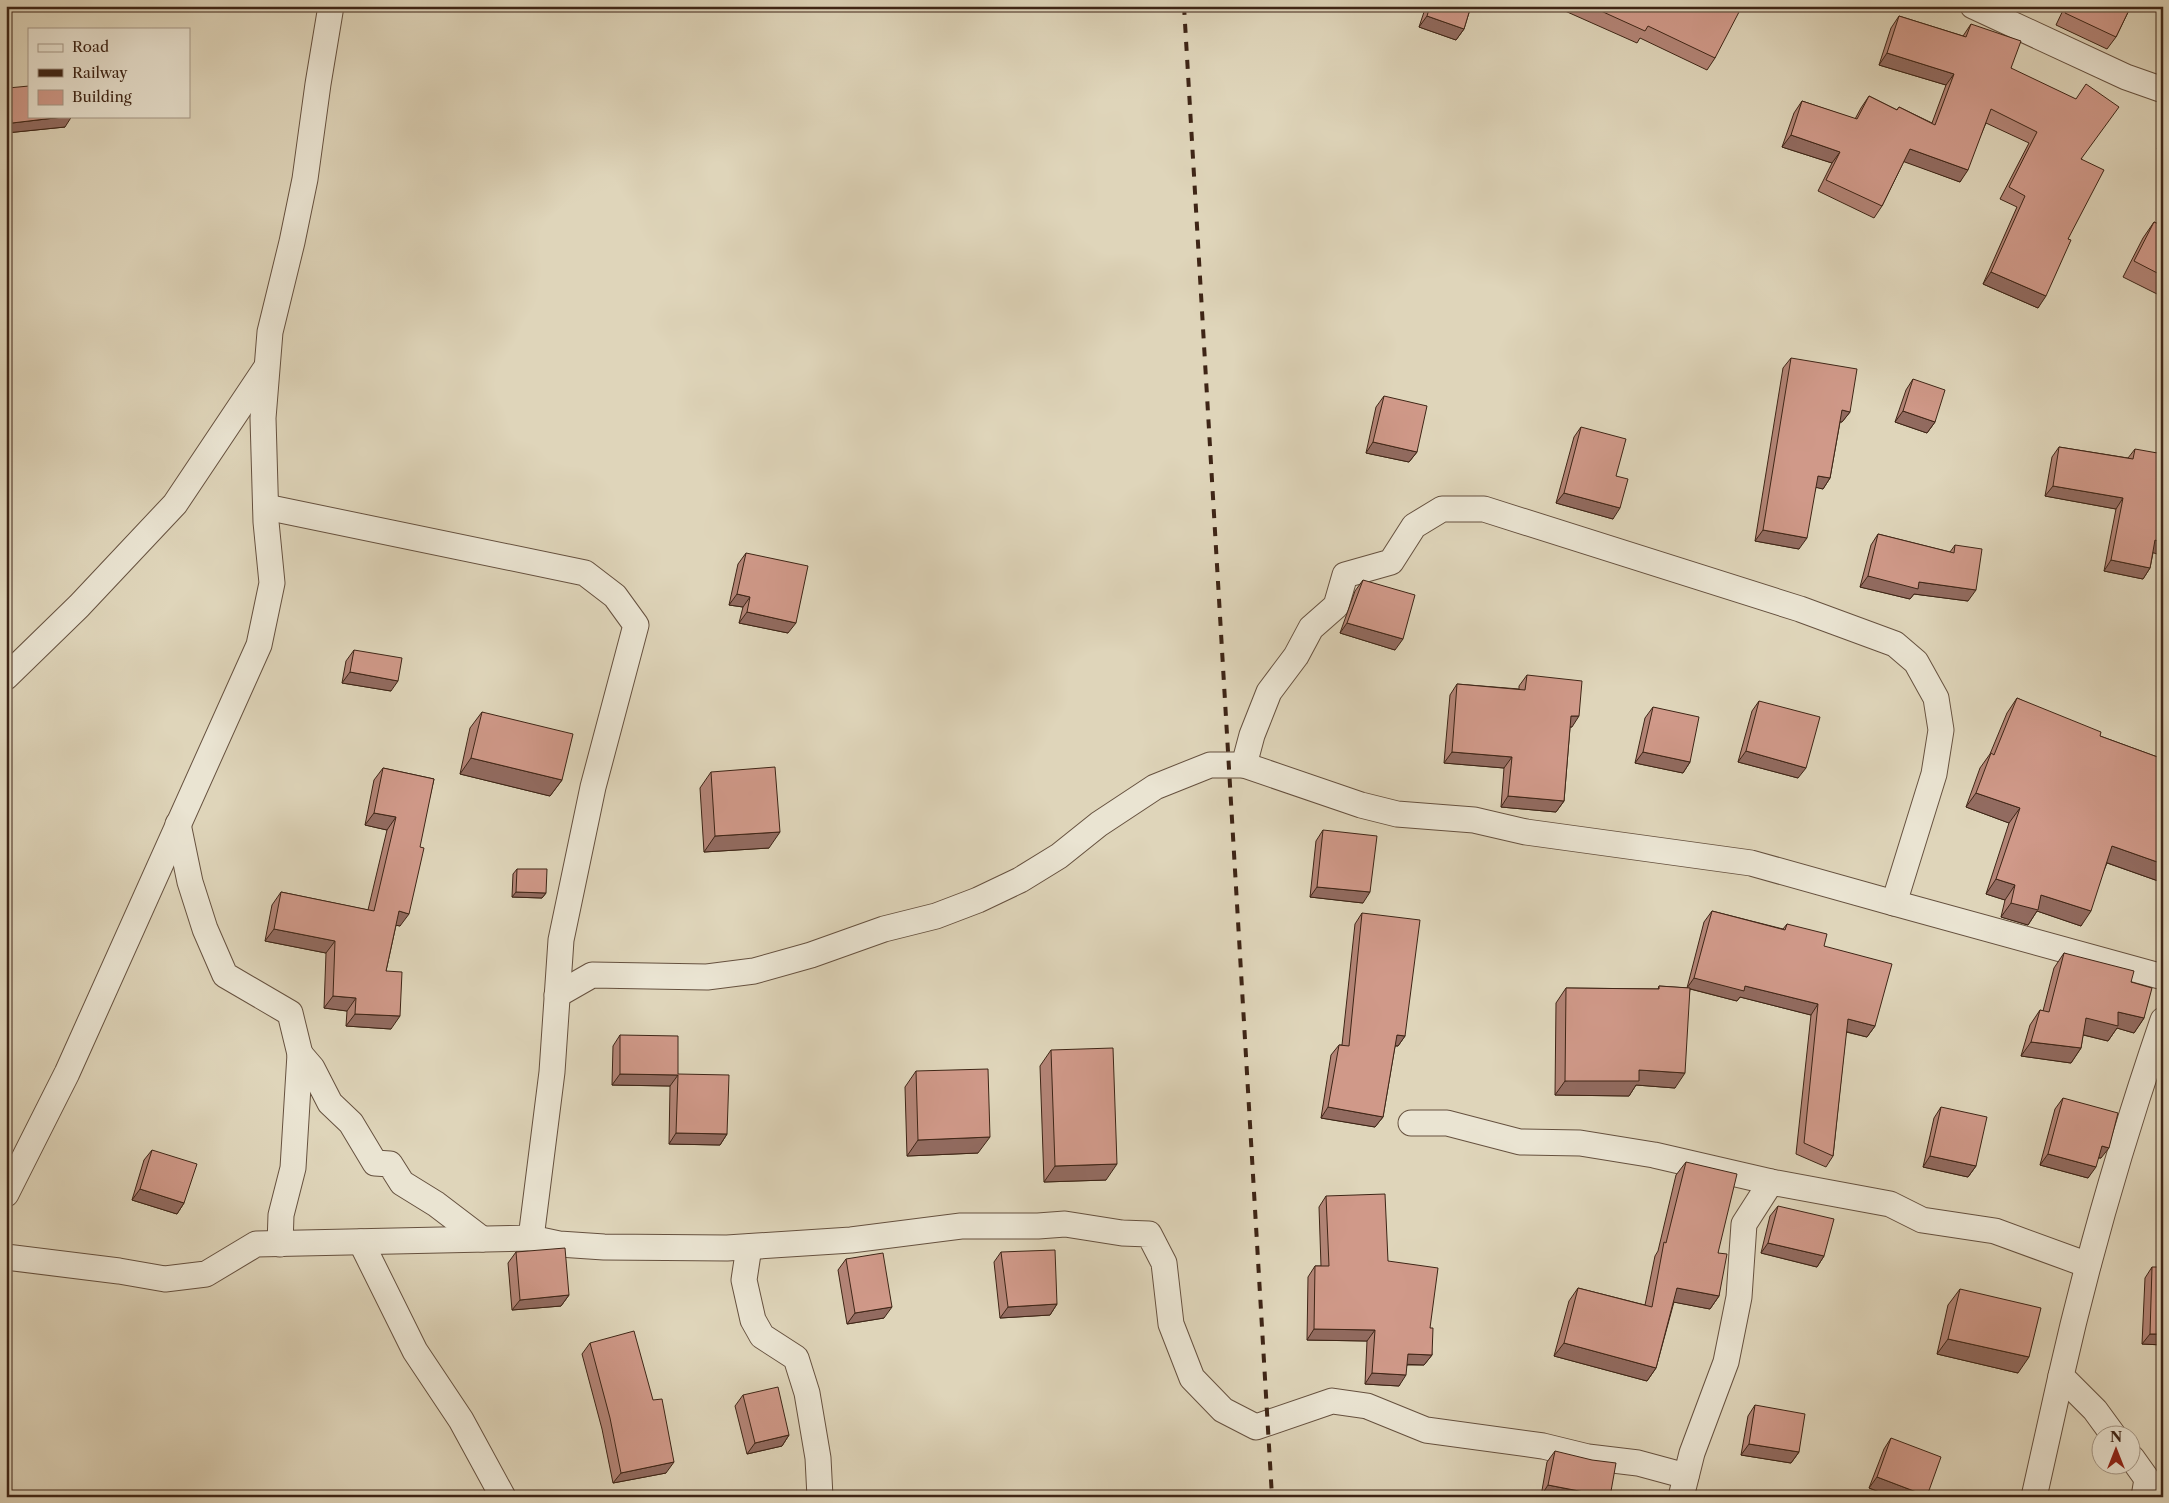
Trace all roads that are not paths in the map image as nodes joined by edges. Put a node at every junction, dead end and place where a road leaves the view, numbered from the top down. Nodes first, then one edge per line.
1 (332, 6) edge
2 (1973, 6) edge
3 (2163, 90) edge
4 (267, 366) junction
5 (266, 507) junction
6 (6, 677) edge
7 (1244, 765) junction
8 (178, 824) junction
9 (1894, 903) junction
10 (2163, 977) edge
11 (557, 995) junction
12 (2163, 1020) edge
13 (300, 1054) junction
14 (1411, 1124) dead end
15 (1771, 1182) junction
16 (6, 1194) edge
17 (531, 1238) junction
18 (482, 1240) junction
19 (361, 1242) junction
20 (280, 1244) junction
21 (749, 1247) junction
22 (6, 1257) edge
23 (2088, 1265) junction
24 (2061, 1376) junction
25 (2107, 1426) edge
26 (2142, 1472) edge
27 (1683, 1491) edge
28 (503, 1497) edge
29 (820, 1497) edge
30 (2034, 1497) edge
31 (2144, 1497) edge

1 - 4 street
2 - 3 street
4 - 5 street
4 - 6 street
5 - 8 street
5 - 11 street
7 - 9 street
7 - 9 street
7 - 11 street
8 - 13 street
8 - 16 street
9 - 10 street
11 - 17 street
12 - 23 street
13 - 18 street
13 - 20 street
14 - 15 street
15 - 23 street
15 - 27 street
17 - 18 street
17 - 21 street
18 - 19 street
19 - 20 street
19 - 28 street
20 - 22 street
21 - 27 street
21 - 29 street
23 - 24 street
24 - 25 street
24 - 30 street
26 - 31 street

